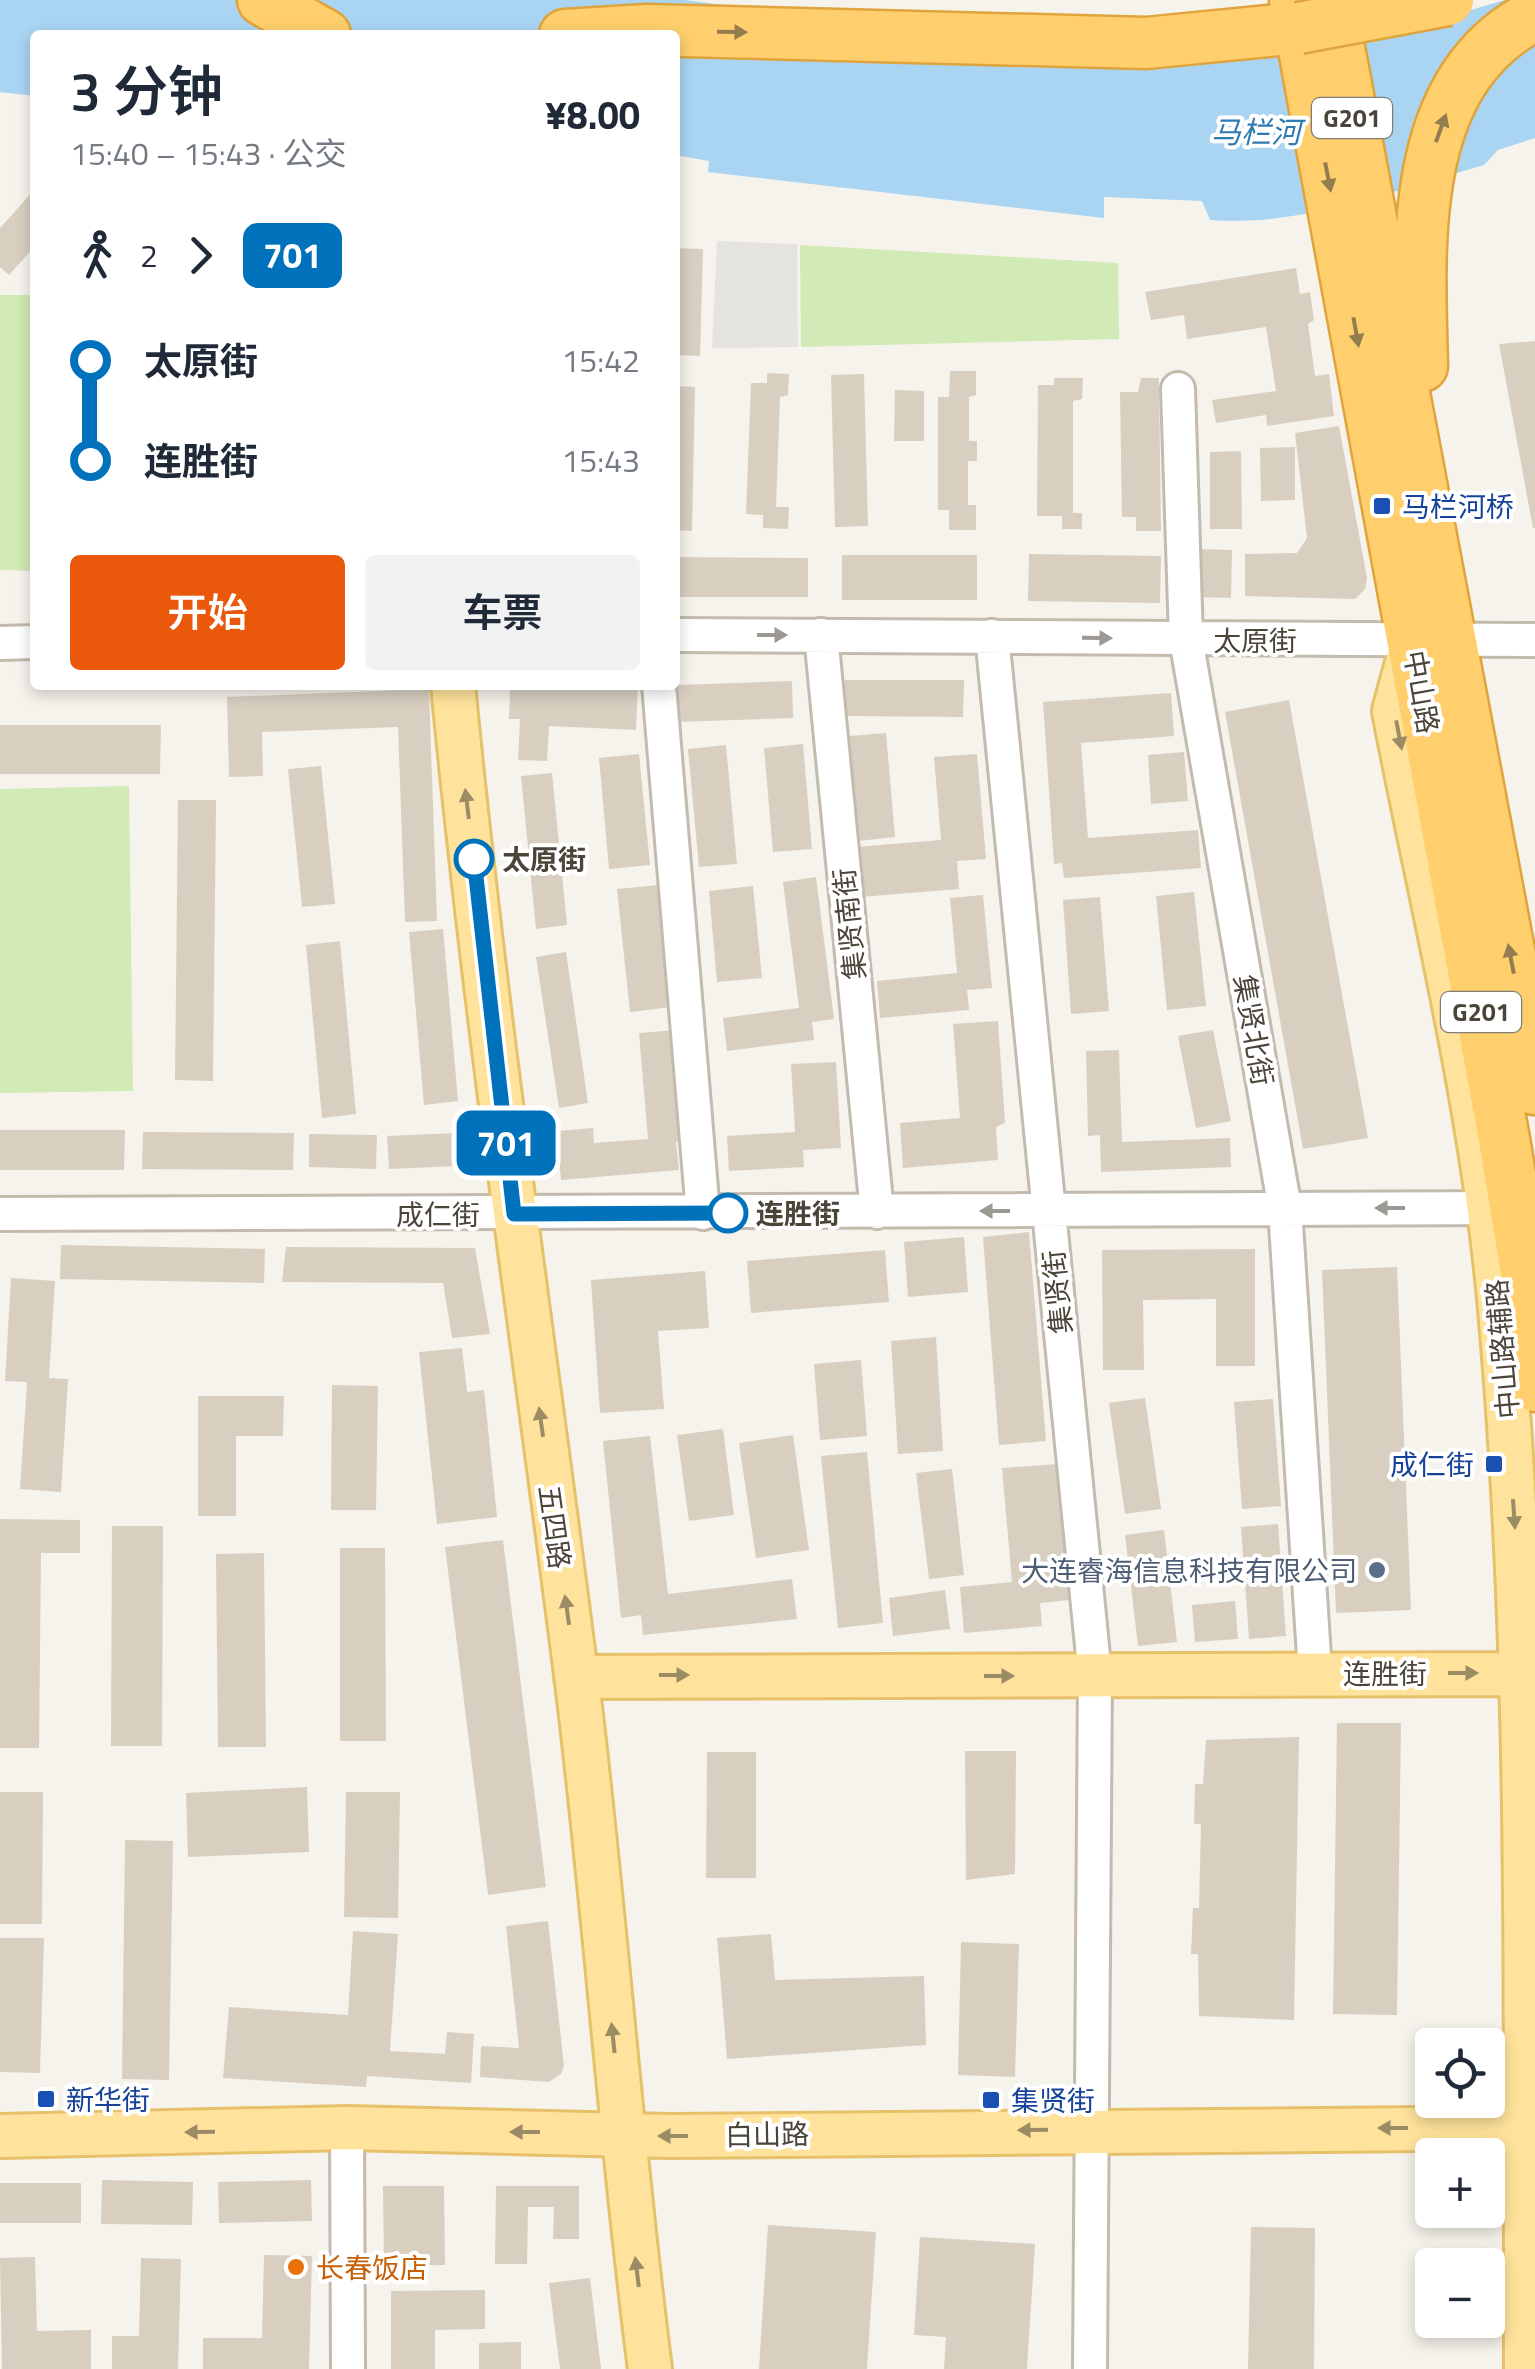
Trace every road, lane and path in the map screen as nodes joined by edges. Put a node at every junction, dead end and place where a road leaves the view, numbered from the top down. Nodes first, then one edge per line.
1 (264, 0) edge
2 (810, 0) edge
3 (871, 0) edge
4 (1448, 0) edge
5 (1311, 4) edge
6 (920, 8) junction
7 (1535, 15) edge
8 (315, 30) edge
9 (588, 30) edge
10 (667, 30) edge
11 (680, 30) edge
12 (1356, 233) junction
13 (1178, 389) dead end
14 (1424, 501) junction
15 (680, 635) edge
16 (821, 635) junction
17 (992, 636) junction
18 (1186, 639) junction
19 (1535, 640) edge
20 (1432, 641) junction
21 (0, 642) edge
22 (30, 642) edge
23 (455, 690) edge
24 (659, 690) edge
25 (1535, 1089) edge
26 (1512, 1208) edge
27 (1284, 1209) junction
28 (1049, 1211) junction
29 (877, 1212) junction
30 (704, 1213) junction
31 (0, 1214) edge
32 (514, 1214) junction
33 (1535, 1386) edge
34 (1315, 1672) junction
35 (1529, 1674) edge
36 (576, 1676) junction
37 (1095, 1676) junction
38 (347, 2128) junction
39 (1530, 2128) edge
40 (1090, 2129) junction
41 (622, 2134) junction
42 (0, 2136) edge
43 (348, 2369) edge
44 (650, 2369) edge
45 (1090, 2369) edge
46 (1526, 2369) edge

1 - 8 highway
2 - 6 highway
3 - 6 highway
11 -> 4 highway, bridge
5 - 6 highway
5 - 12 highway, 中山路 / G201
14 -> 7 highway
9 -> 10 highway, bridge
12 - 14 highway, 中山路 / G201
12 -> 20 highway, 中山路 / G201
13 - 18 street, 集贤北街
14 - 20 highway, 中山路 / G201
15 -> 16 street, 太原街
16 - 17 street, 太原街
16 - 29 street, 集贤南街
17 -> 18 street, 太原街
17 - 28 street, 集贤街
18 - 20 street, 太原街
18 - 27 street, 集贤北街
19 - 20 street, 太原街
25 -> 20 highway, 中山路 / G201
20 -> 26 highway, 中山路 / G201
21 - 22 street
32 -> 23 main road, 五四路
24 - 30 street
26 -> 27 street, 成仁街
26 - 33 highway, 中山路 / G201
26 -> 35 main road, 中山路辅路
27 - 28 street, 成仁街
27 - 34 street, 集贤北街
28 -> 29 street, 成仁街
28 - 37 street, 集贤街
29 - 30 street, 成仁街
30 - 32 street, 成仁街
31 - 32 street, 成仁街
36 -> 32 main road, 五四路
34 -> 35 main road, 连胜街
34 - 37 main road, 连胜街
35 - 39 main road, 中山路辅路
36 -> 37 main road, 连胜街
41 -> 36 main road, 五四路
37 - 40 street, 集贤街
41 -> 38 main road, 白山路
38 -> 42 main road, 白山路
38 - 43 street
39 -> 40 main road, 白山路
39 - 46 main road, 中山路辅路
40 -> 41 main road, 白山路
40 - 45 street, 集贤街
44 -> 41 main road, 五四路

